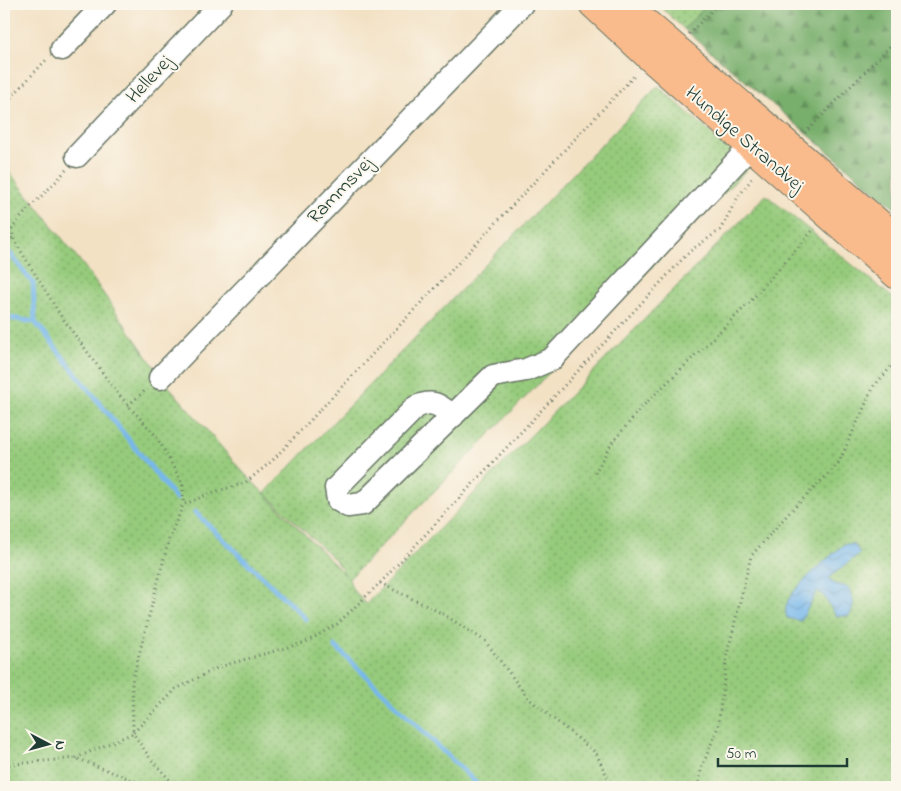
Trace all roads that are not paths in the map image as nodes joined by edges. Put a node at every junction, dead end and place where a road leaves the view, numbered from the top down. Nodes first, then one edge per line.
1 (105, 4) edge
2 (222, 4) edge
3 (522, 4) edge
4 (593, 4) edge
5 (624, 4) edge
6 (62, 49) road end
7 (662, 53) junction
8 (759, 152) junction
9 (77, 156) road end
10 (897, 239) edge
11 (897, 275) edge
12 (160, 378) dead end
13 (453, 416) junction

1 - 6 street
2 - 9 street, Hellevej
3 - 12 street, Rammsvej
4 - 7 main road, Hundige Strandvej
5 - 7 main road, Hundige Strandvej
7 - 8 main road, Hundige Strandvej
7 - 10 main road, Hundige Strandvej
8 - 11 main road, Hundige Strandvej
8 - 13 street
13 - 13 street

